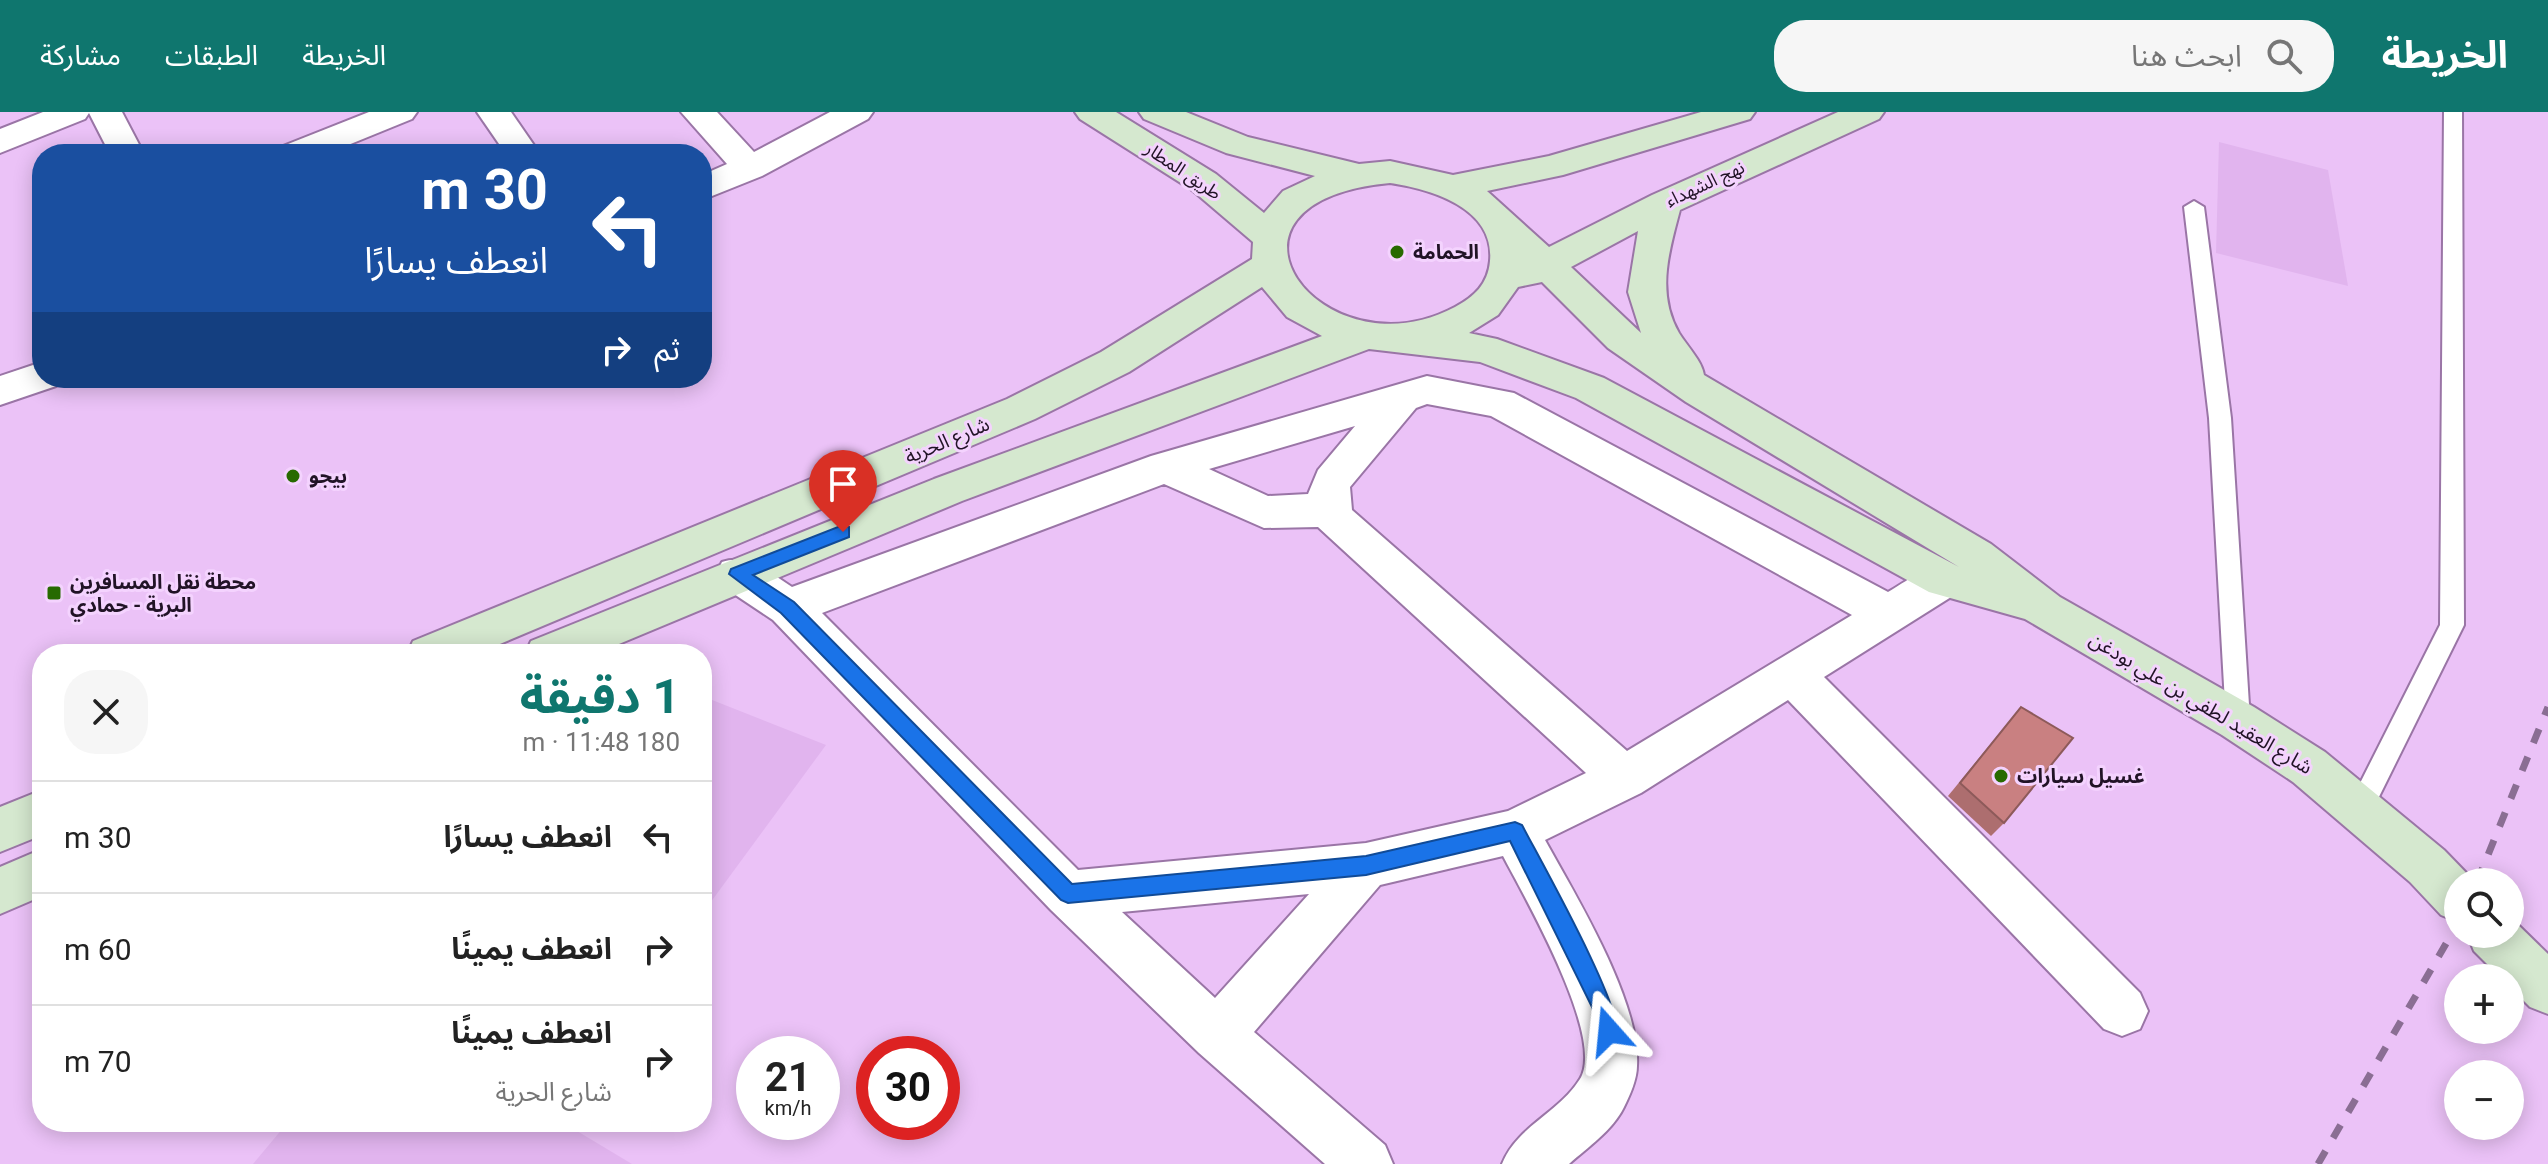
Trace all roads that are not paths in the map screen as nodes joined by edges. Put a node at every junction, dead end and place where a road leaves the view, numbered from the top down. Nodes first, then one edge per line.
1 (73, 112) edge
2 (105, 112) edge
3 (400, 112) edge
4 (494, 112) edge
5 (698, 112) edge
6 (856, 112) edge
7 (1092, 112) edge
8 (1156, 112) edge
9 (1738, 112) edge
10 (1867, 112) edge
11 (2453, 112) edge
12 (0, 142) edge
13 (122, 144) edge
14 (320, 144) edge
15 (516, 144) edge
16 (750, 168) junction
17 (1357, 175) junction
18 (712, 184) edge
19 (1450, 187) junction
20 (1664, 203) junction
21 (2194, 207) dead end
22 (1498, 223) junction
23 (1270, 251) junction
24 (1547, 265) junction
25 (1502, 286) junction
26 (1384, 336) junction
27 (32, 380) edge
28 (0, 391) edge
29 (1700, 392) junction
30 (1405, 394) junction
31 (1165, 467) junction
32 (1330, 510) junction
33 (737, 574) junction
34 (1944, 580) junction
35 (788, 607) junction
36 (2045, 610) junction
37 (1889, 614) junction
38 (453, 644) edge
39 (571, 644) edge
40 (1792, 674) junction
41 (2238, 721) junction
42 (1624, 778) junction
43 (2361, 807) junction
44 (32, 816) edge
45 (0, 830) edge
46 (1515, 831) junction
47 (1366, 866) junction
48 (32, 877) edge
49 (2444, 884) edge
50 (0, 891) edge
51 (1068, 894) junction
52 (2506, 948) edge
53 (2548, 989) edge
54 (2122, 1011) dead end
55 (1217, 1035) junction
56 (1366, 1164) edge
57 (1529, 1164) edge

1 - 12 street
2 - 13 street
3 - 14 street
4 - 15 street
5 - 16 street
6 - 16 street
7 - 23 main road, طريق المطار
8 - 17 main road, طريق المطار
9 - 19 main road
10 - 20 main road, نهج الشهداء
11 - 43 lane
16 - 18 street
17 - 19 main road
17 - 23 main road
19 - 22 main road
20 - 24 main road, نهج الشهداء
20 - 29 main road
21 - 41 lane
22 - 24 main road
22 - 25 main road
23 - 26 main road
23 - 38 main road, شارع الحرية
24 - 25 main road, نهج الشهداء
24 - 29 main road
25 - 26 main road
26 - 33 main road
26 - 34 main road
27 - 28 street
29 - 36 main road
30 - 31 street
30 - 32 street
30 - 37 street
31 - 32 street
31 - 35 street
32 - 42 street
33 - 35 street
33 - 39 main road
34 - 36 main road
34 - 37 street
35 - 51 street
36 - 41 main road, شارع العقيد لطفي بن علي بودغن
37 - 40 street
40 - 42 street
40 - 54 street
41 - 43 main road, شارع العقيد لطفي بن علي بودغن
42 - 46 street
43 - 49 main road, شارع العقيد لطفي بن علي بودغن
44 - 45 main road
46 - 47 street
46 - 57 street
47 - 51 street
47 - 55 street
48 - 50 main road
51 - 55 street
52 - 53 main road
55 - 56 street

